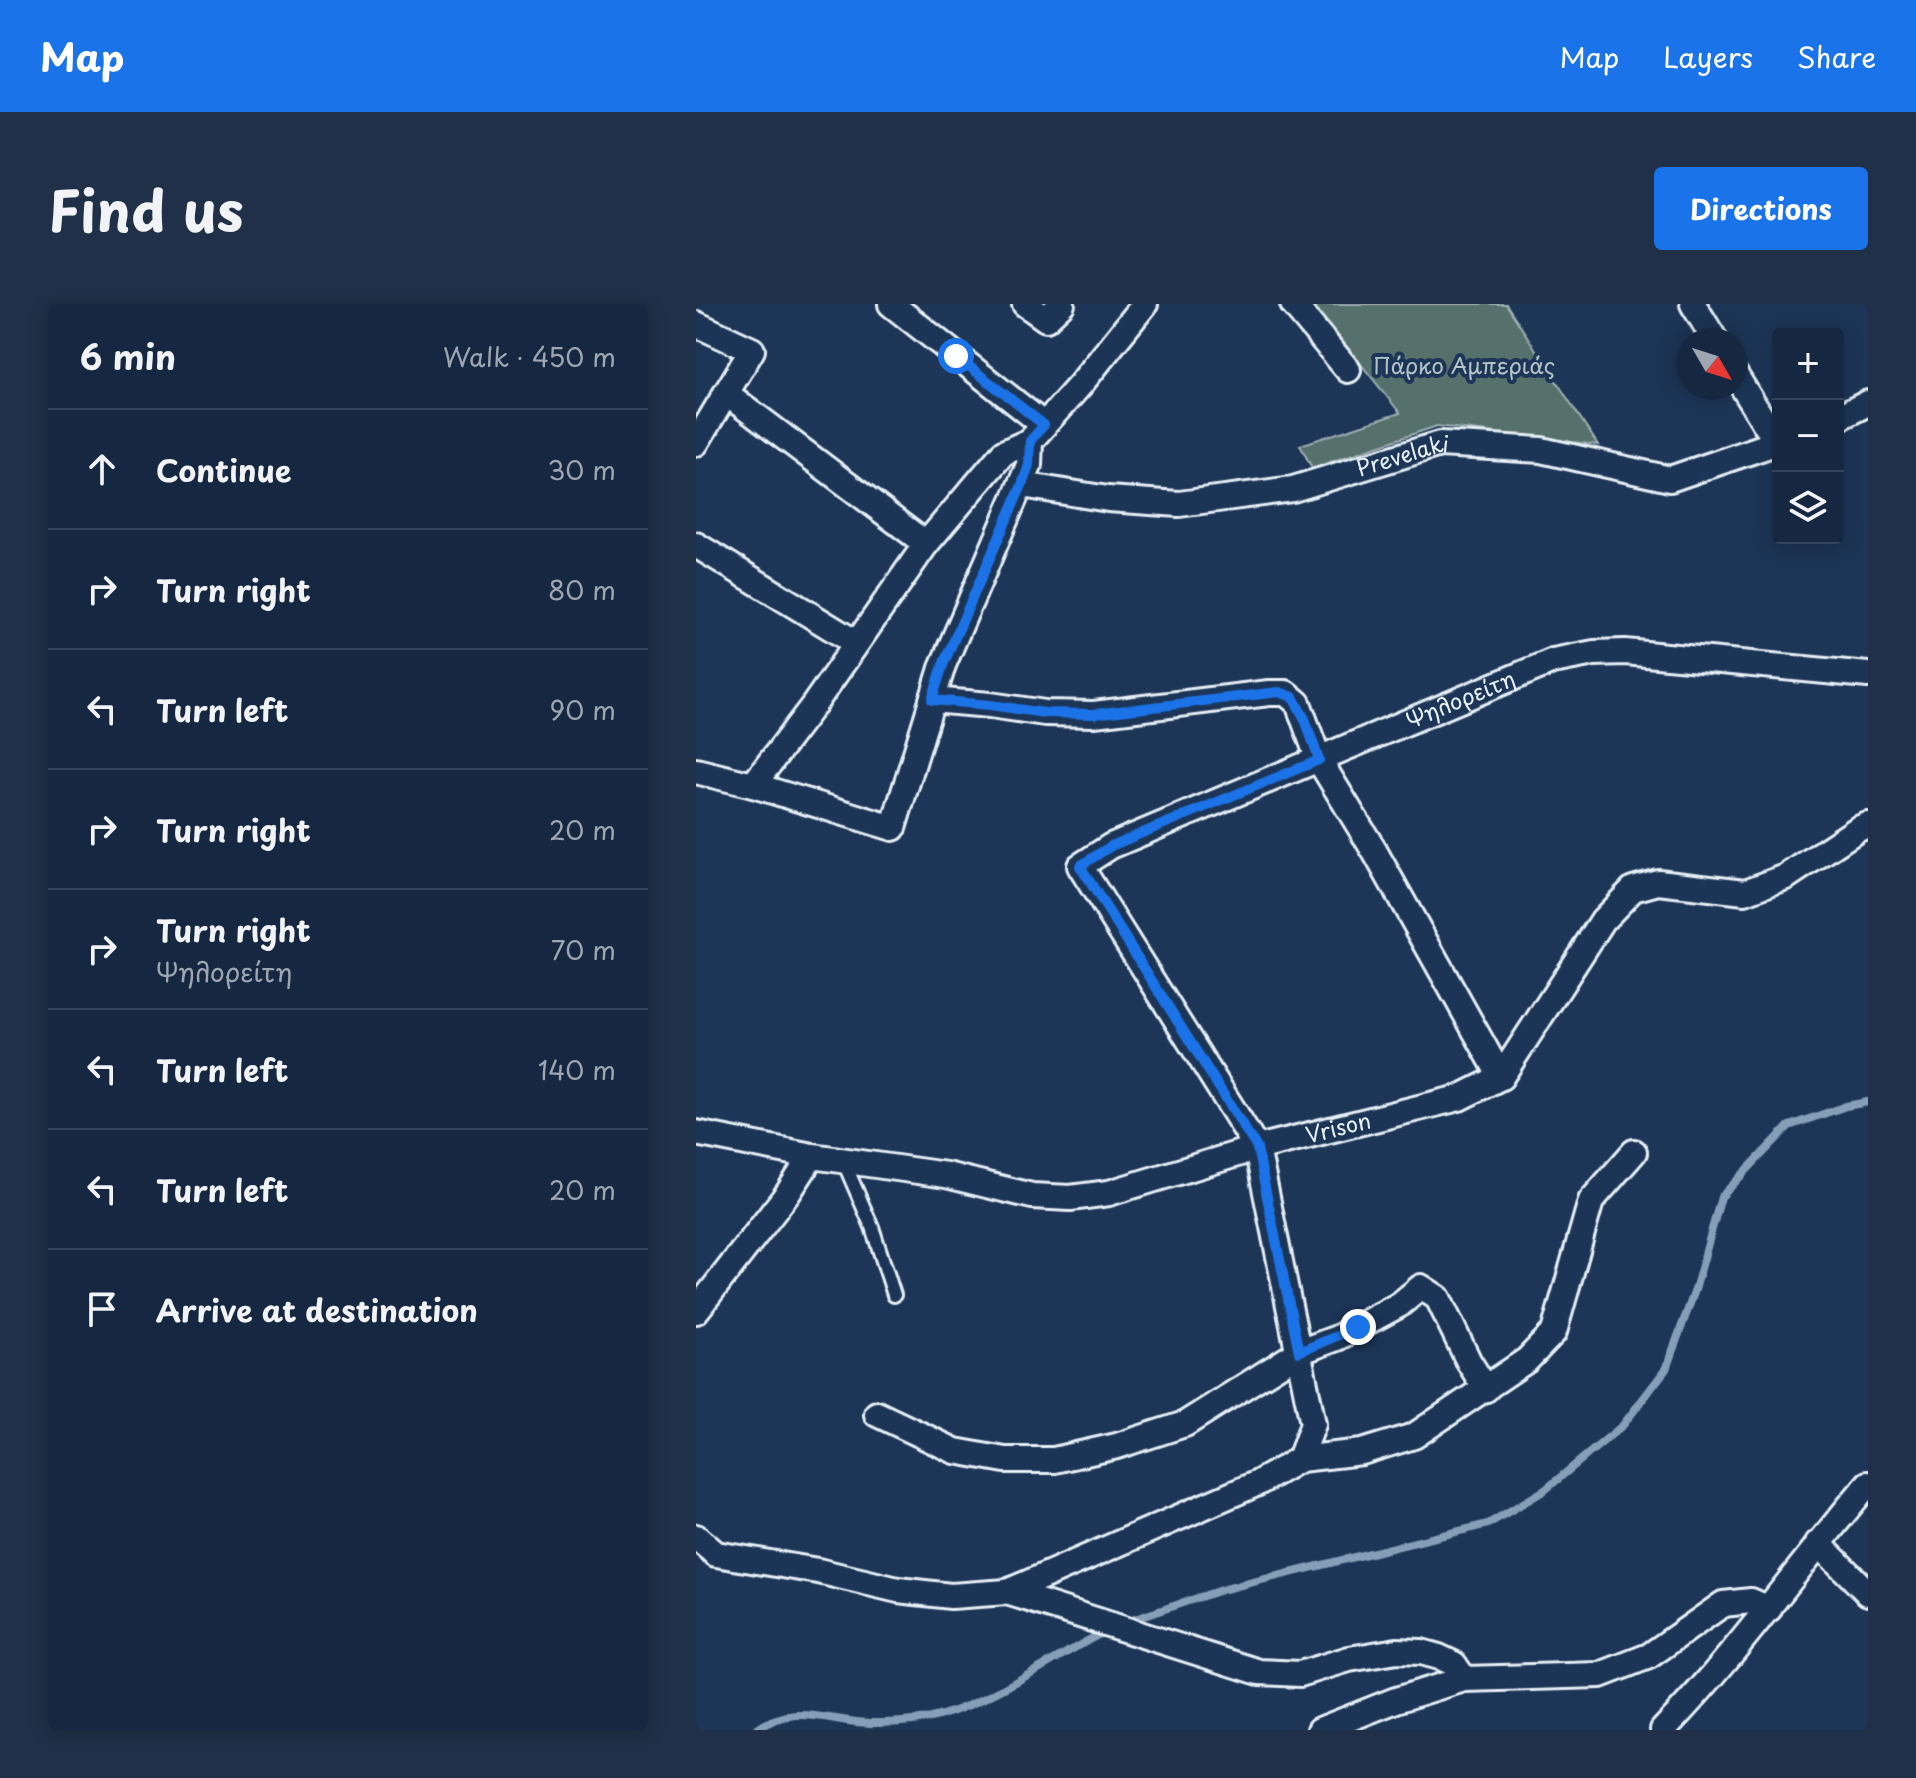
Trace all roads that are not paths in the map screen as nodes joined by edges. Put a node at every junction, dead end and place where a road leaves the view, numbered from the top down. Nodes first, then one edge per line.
1 (891, 304) edge
2 (1025, 304) edge
3 (1293, 304) edge
4 (1693, 304) edge
5 (1140, 305) edge
6 (1054, 311) edge
7 (696, 324) edge
8 (1708, 328) edge
9 (1348, 370) dead end
10 (727, 394) junction
11 (1748, 396) edge
12 (1868, 403) edge
13 (1844, 415) edge
14 (1037, 433) junction
15 (1772, 435) edge
16 (696, 443) edge
17 (1772, 445) edge
18 (1022, 485) junction
19 (926, 544) junction
20 (696, 545) edge
21 (856, 643) junction
22 (1868, 675) edge
23 (932, 700) junction
24 (1319, 760) junction
25 (696, 771) edge
26 (753, 785) junction
27 (1868, 825) edge
28 (1501, 1077) junction
29 (696, 1133) edge
30 (1257, 1148) junction
31 (1634, 1152) dead end
32 (812, 1156) junction
33 (843, 1160) junction
34 (894, 1295) dead end
35 (696, 1311) edge
36 (1299, 1352) junction
37 (1486, 1389) junction
38 (877, 1414) dead end
39 (1300, 1459) junction
40 (1868, 1484) edge
41 (696, 1537) edge
42 (1818, 1543) junction
43 (1007, 1592) junction
44 (1868, 1593) edge
45 (1769, 1609) junction
46 (1464, 1679) junction
47 (1320, 1730) edge
48 (1663, 1730) edge

1 - 14 street
2 - 6 street
3 - 9 street
4 - 8 street
5 - 14 street
7 - 10 street
10 - 16 street
10 - 19 street
11 - 15 street
12 - 13 street
14 - 18 street
14 - 19 street
17 - 18 street, Prevelaki
18 - 23 street
19 - 21 street
20 - 21 street
21 - 26 street
22 - 24 street, Ψηλορείτη
23 - 24 street
23 - 26 street
24 - 28 street
24 - 30 street, Ψηλορείτη
25 - 26 street
27 - 28 street
28 - 30 street, Vrison
29 - 32 street, Vrison
30 - 33 street, Vrison
30 - 36 street
31 - 37 street
32 - 33 street, Vrison
32 - 35 street
33 - 34 lane
36 - 37 street
36 - 38 street
36 - 39 street
37 - 39 street
39 - 43 street
40 - 42 street
41 - 43 street
42 - 44 street
42 - 45 street
43 - 46 street
45 - 46 street
45 - 48 street
46 - 47 street

